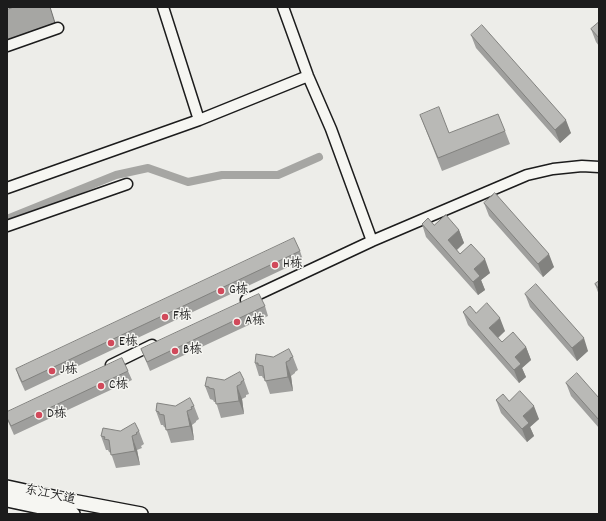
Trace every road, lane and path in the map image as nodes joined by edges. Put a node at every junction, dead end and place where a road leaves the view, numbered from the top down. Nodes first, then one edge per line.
1 (163, 7) edge
2 (284, 7) edge
3 (58, 28) dead end
4 (7, 46) edge
5 (308, 76) junction
6 (199, 120) junction
7 (599, 167) edge
8 (127, 184) dead end
9 (7, 188) edge
10 (7, 226) edge
11 (372, 241) junction
12 (235, 306) edge
13 (163, 340) edge
14 (105, 367) edge
15 (7, 487) edge
16 (7, 500) edge
17 (68, 513) edge
18 (141, 514) edge

1 - 6 street
2 - 5 street
3 - 4 street
5 - 6 street
5 - 11 street
6 - 9 street
7 - 11 street
8 - 10 street
11 - 12 street
13 - 14 street
15 - 18 main road, 东江大道
16 - 17 main road, 东江大道

